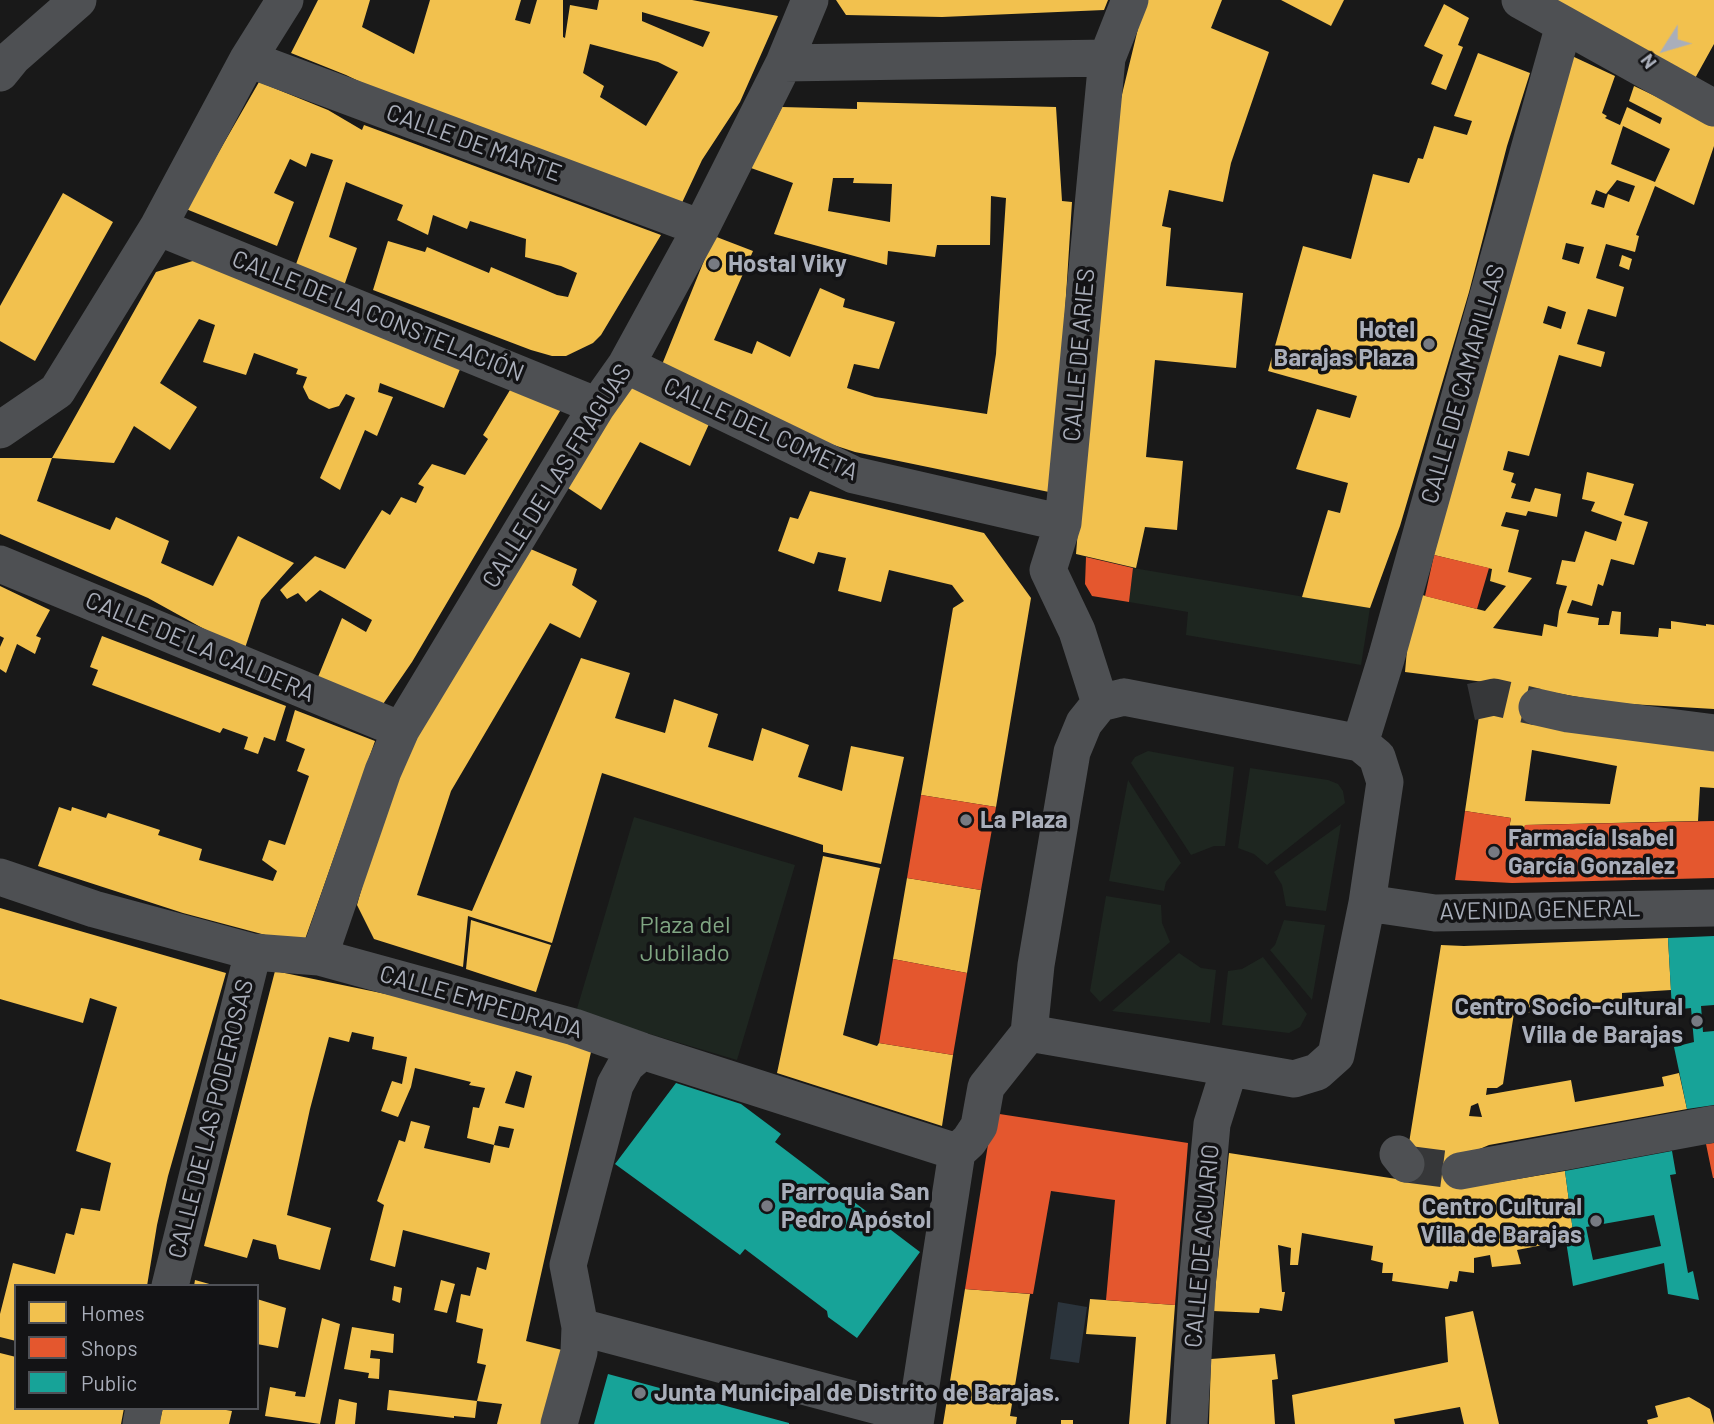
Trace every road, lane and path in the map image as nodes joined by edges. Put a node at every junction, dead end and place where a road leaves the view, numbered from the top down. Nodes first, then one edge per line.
1 (78, 0) edge
2 (285, 0) edge
3 (810, 0) edge
4 (1130, 0) edge
5 (1520, 0) edge
6 (1564, 25) junction
7 (1107, 58) junction
8 (248, 59) junction
9 (784, 63) junction
10 (0, 73) edge
11 (1714, 107) edge
12 (158, 227) junction
13 (701, 228) junction
14 (626, 365) junction
15 (597, 406) junction
16 (0, 430) edge
17 (1063, 523) junction
18 (0, 564) edge
19 (1100, 703) junction
20 (1553, 710) tunnel mouth
21 (401, 730) junction
22 (1714, 733) edge
23 (1360, 743) junction
24 (0, 877) edge
25 (1367, 903) junction
26 (1714, 908) edge
27 (253, 952) junction
28 (319, 957) junction
29 (1029, 1034) junction
30 (642, 1051) junction
31 (1229, 1070) junction
32 (1714, 1124) edge
33 (957, 1152) junction
34 (1469, 1170) tunnel mouth
35 (170, 1284) edge
36 (580, 1327) junction
37 (916, 1420) edge
38 (559, 1424) edge
39 (1189, 1424) edge

1 - 10 street
2 - 8 street
3 - 9 street, CALLE DE LAS FRAGUAS
4 - 7 street, CALLE DE ARIES
5 - 6 street
6 - 11 street
6 - 23 street, CALLE DE CAMARILLAS
7 - 9 street
7 - 17 street, CALLE DE ARIES
8 - 12 street
8 - 13 street, CALLE DE MARTE
9 - 13 street, CALLE DE LAS FRAGUAS
12 - 15 street, CALLE DE LA CONSTELACIÓN
12 - 16 street
13 - 14 street, CALLE DE LAS FRAGUAS
14 - 15 street, CALLE DE LAS FRAGUAS
14 - 17 street, CALLE DEL COMETA
15 - 21 street, CALLE DE LAS FRAGUAS
17 - 19 street, CALLE DE ARIES
18 - 21 street, CALLE DE LA CALDERA
19 - 23 street
19 - 29 street
20 - 22 street
21 - 28 street, CALLE DE LAS FRAGUAS
23 - 25 street
24 - 27 street, CALLE EMPEDRADA
25 - 26 street, AVENIDA GENERAL
25 - 31 street
27 - 28 street, CALLE EMPEDRADA
27 - 35 street, CALLE DE LAS PODEROSAS
28 - 30 street, CALLE EMPEDRADA
29 - 31 street
29 - 33 street
30 - 33 street, CALLE EMPEDRADA
30 - 36 street
31 - 39 street, CALLE DE ACUARIO
32 - 34 street
33 - 37 street
36 - 37 street
36 - 38 street

